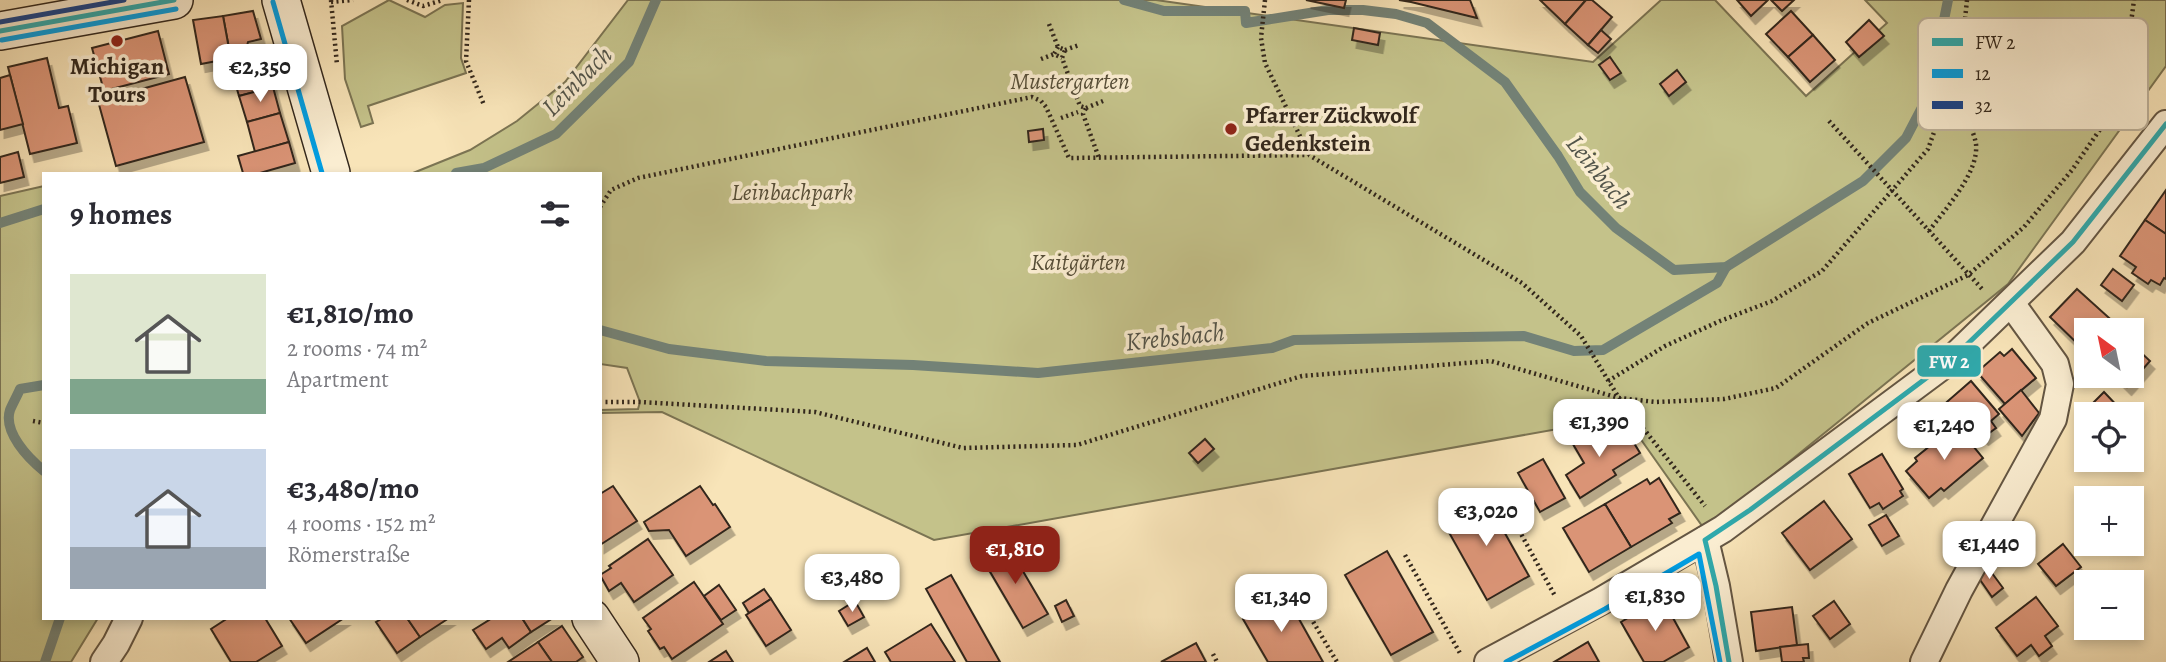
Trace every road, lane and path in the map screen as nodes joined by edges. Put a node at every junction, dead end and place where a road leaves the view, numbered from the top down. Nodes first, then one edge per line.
1 (174, 0) edge
2 (281, 0) edge
3 (353, 0) edge
4 (408, 0) edge
5 (443, 0) edge
6 (469, 0) edge
7 (1265, 0) edge
8 (1967, 0) edge
9 (2134, 0) edge
10 (331, 1) edge
11 (1965, 18) edge
12 (2132, 18) edge
13 (1049, 24) dead end
14 (0, 31) edge
15 (1079, 45) dead end
16 (1058, 47) junction
17 (1065, 50) junction
18 (1054, 54) junction
19 (1062, 58) junction
20 (1041, 59) dead end
21 (338, 70) dead end
22 (1103, 102) dead end
23 (484, 105) dead end
24 (1082, 110) junction
25 (1061, 118) dead end
26 (1829, 121) dead end
27 (2166, 124) edge
28 (1935, 130) edge
29 (1971, 130) edge
30 (2100, 130) edge
31 (1309, 155) junction
32 (1099, 158) junction
33 (331, 172) edge
34 (602, 204) edge
35 (1928, 231) junction
36 (1968, 275) junction
37 (2011, 303) junction
38 (1608, 381) junction
39 (1619, 398) junction
40 (602, 402) edge
41 (33, 421) dead end
42 (42, 423) edge
43 (1503, 500) dead end
44 (1714, 534) junction
45 (1405, 555) dead end
46 (1302, 603) dead end
47 (1568, 618) junction
48 (128, 620) edge
49 (592, 620) edge
50 (1213, 654) dead end
51 (104, 662) edge
52 (620, 662) edge
53 (1217, 662) edge
54 (1337, 662) edge
55 (1464, 662) edge
56 (1488, 662) edge
57 (1729, 662) edge
58 (1924, 662) edge

1 - 14 main road
2 - 33 main road
3 - 10 path
4 - 5 path
6 - 23 path
7 - 31 path
8 - 11 path
9 - 12 path
10 - 21 path
13 - 16 path
15 - 17 path
16 - 17 path
16 - 18 path
17 - 19 path
18 - 19 path
18 - 20 path
19 - 24 path
22 - 24 path
24 - 25 path
24 - 32 path
26 - 35 path, bridge
27 - 37 street
28 - 38 path
29 - 35 path
30 - 36 path
31 - 32 path
31 - 38 path
32 - 34 path
35 - 36 path
36 - 39 path
37 - 44 street
37 - 58 street
38 - 39 path
39 - 40 path
39 - 44 path
41 - 42 path
43 - 47 path
44 - 47 street
44 - 57 street
45 - 55 path
46 - 54 path
47 - 56 street
48 - 51 street
49 - 52 main road
50 - 53 path

